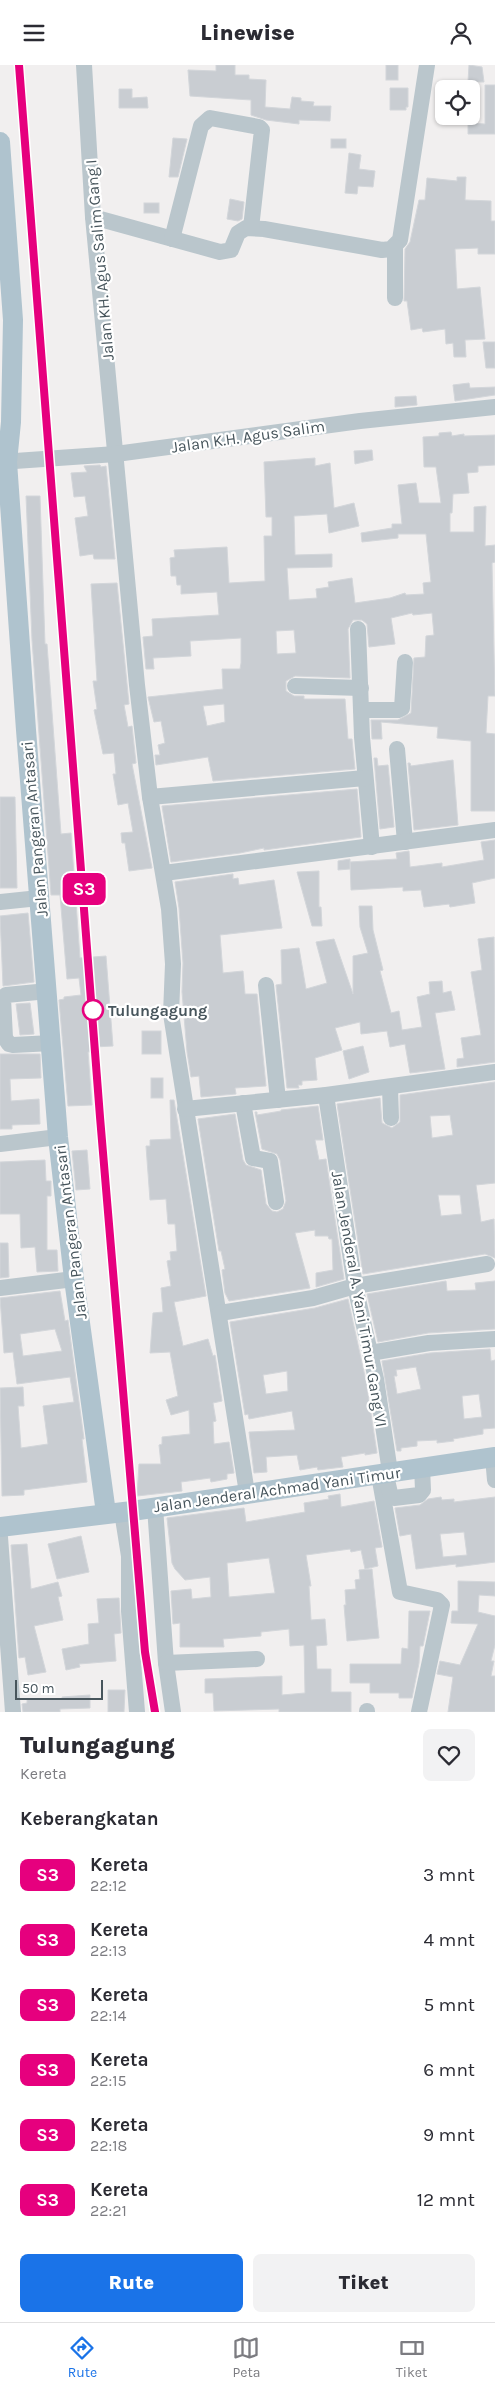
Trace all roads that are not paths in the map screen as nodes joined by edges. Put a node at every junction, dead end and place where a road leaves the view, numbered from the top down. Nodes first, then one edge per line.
1 (84, 65) edge
2 (427, 65) edge
3 (0, 143) edge
4 (93, 217) junction
5 (251, 228) junction
6 (172, 239) junction
7 (394, 247) junction
8 (395, 298) dead end
9 (495, 407) edge
10 (116, 454) junction
11 (4, 462) edge
12 (358, 629) dead end
13 (405, 662) dead end
14 (295, 687) dead end
15 (361, 688) junction
16 (361, 710) junction
17 (397, 749) dead end
18 (365, 778) junction
19 (150, 797) junction
20 (495, 830) edge
21 (405, 842) junction
22 (372, 847) junction
23 (164, 873) junction
24 (39, 898) junction
25 (0, 902) edge
26 (266, 985) dead end
27 (48, 991) junction
28 (52, 1043) junction
29 (495, 1072) edge
30 (390, 1087) junction
31 (326, 1095) junction
32 (278, 1100) junction
33 (243, 1103) junction
34 (185, 1109) junction
35 (392, 1118) dead end
36 (58, 1137) junction
37 (0, 1144) edge
38 (276, 1202) dead end
39 (487, 1264) dead end
40 (74, 1279) junction
41 (355, 1286) junction
42 (0, 1288) edge
43 (220, 1313) junction
44 (495, 1339) edge
45 (370, 1353) junction
46 (494, 1457) edge
47 (422, 1467) junction
48 (385, 1473) junction
49 (495, 1480) edge
50 (247, 1493) junction
51 (155, 1507) junction
52 (114, 1513) junction
53 (0, 1527) edge
54 (0, 1537) edge
55 (256, 1659) dead end
56 (166, 1663) junction
57 (8, 1703) edge
58 (138, 1712) edge
59 (173, 1712) edge
60 (419, 1712) edge

1 - 4 street, Jalan KH. Agus Salim Gang I
2 - 7 street
3 - 11 main road, Jalan Pangeran Antasari
4 - 6 street
4 - 10 street, Jalan KH. Agus Salim Gang I
5 - 6 street
5 - 6 street
5 - 7 street
7 - 8 street
9 - 10 street, Jalan K.H. Agus Salim
10 - 11 street, Jalan K.H. Agus Salim
10 - 19 street, Jalan KH. Agus Salim Gang I
11 - 24 main road, Jalan Pangeran Antasari
12 - 15 street
13 - 16 street
14 - 15 street
15 - 16 street
16 - 18 street
17 - 21 street
18 - 19 street
18 - 22 street
19 - 23 street, Jalan KH. Agus Salim Gang I
20 - 21 street
21 - 22 street
22 - 23 street
23 - 34 street, Jalan KH. Agus Salim Gang I
24 - 25 street
24 - 27 main road, Jalan Pangeran Antasari
26 - 32 street
27 - 28 main road, Jalan Pangeran Antasari
27 - 28 street
28 - 36 main road, Jalan Pangeran Antasari
29 - 30 street
30 - 31 street
30 - 35 street
31 - 32 street
31 - 41 street, Jalan Jenderal A. Yani Timur Gang VI
32 - 33 street
33 - 34 street
33 - 38 street
34 - 43 street, Jalan KH. Agus Salim Gang I
36 - 37 street
36 - 40 main road, Jalan Pangeran Antasari
39 - 41 street
40 - 42 street
40 - 52 main road, Jalan Pangeran Antasari
41 - 43 street
41 - 45 street, Jalan Jenderal A. Yani Timur Gang VI
43 - 50 street, Jalan KH. Agus Salim Gang I
44 - 45 street
45 - 48 street, Jalan Jenderal A. Yani Timur Gang VI
46 - 47 main road, Jalan Jenderal Achmad Yani Timur
46 - 49 street
47 - 48 main road, Jalan Jenderal Achmad Yani Timur
47 - 48 street
48 - 50 main road, Jalan Jenderal Achmad Yani Timur
48 - 60 street
50 - 51 main road, Jalan Jenderal Achmad Yani Timur
51 - 52 main road, Jalan Jenderal Achmad Yani Timur
51 - 56 street
52 - 53 main road, Jalan Jenderal Achmad Yani Timur
52 - 58 street
54 - 57 street
55 - 56 street
56 - 59 street

